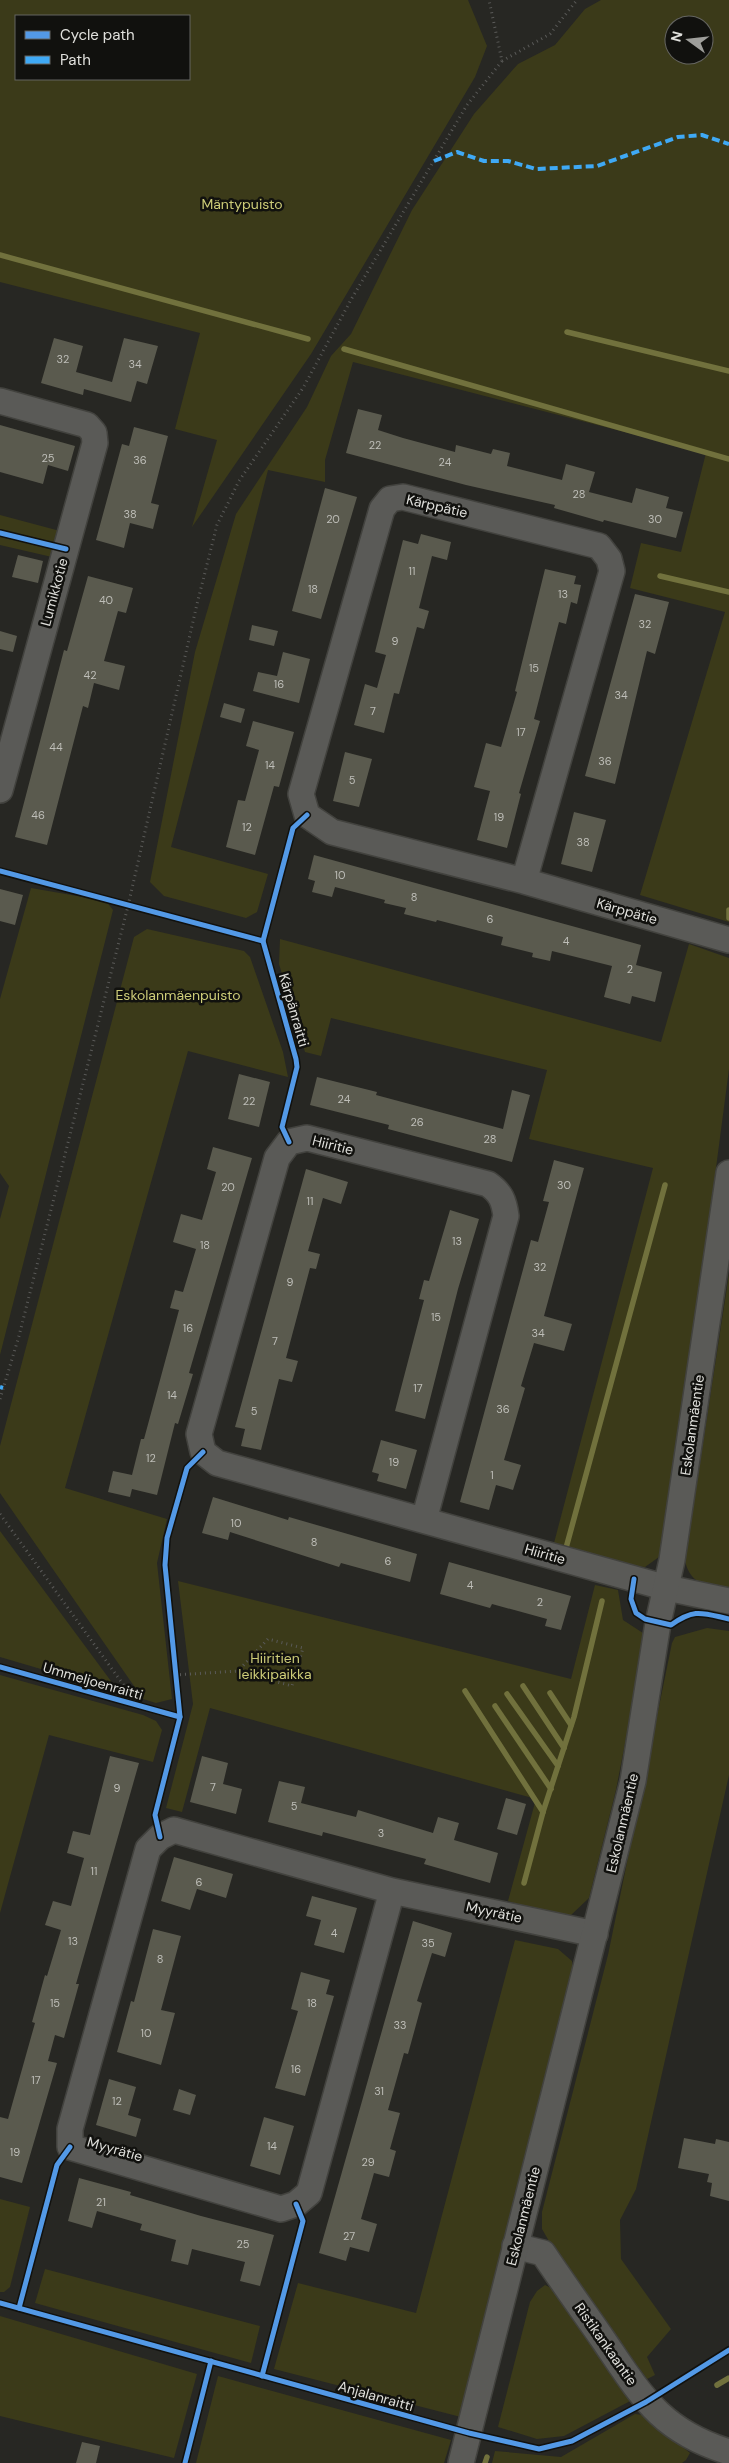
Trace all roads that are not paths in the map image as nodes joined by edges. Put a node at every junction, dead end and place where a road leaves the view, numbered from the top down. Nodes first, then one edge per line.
1 (0, 401) edge
2 (0, 790) edge
3 (524, 881) junction
4 (729, 940) edge
5 (729, 1173) edge
6 (424, 1520) junction
7 (667, 1588) junction
8 (729, 1601) edge
9 (392, 1891) junction
10 (596, 1934) junction
11 (515, 2246) junction
12 (729, 2452) edge
13 (461, 2463) edge

1 - 2 street, Lumikkotie
3 - 3 street, Kärppätie
3 - 4 street, Kärppätie
5 - 7 street, Eskolanmäentie
6 - 6 street, Hiiritie
6 - 7 street, Hiiritie
7 - 8 street, Hiiritie
7 - 10 street, Eskolanmäentie
9 - 9 street, Myyrätie
9 - 10 street, Myyrätie
10 - 11 street, Eskolanmäentie
11 - 12 street, Ristikankaantie
11 - 13 street, Eskolanmäentie

